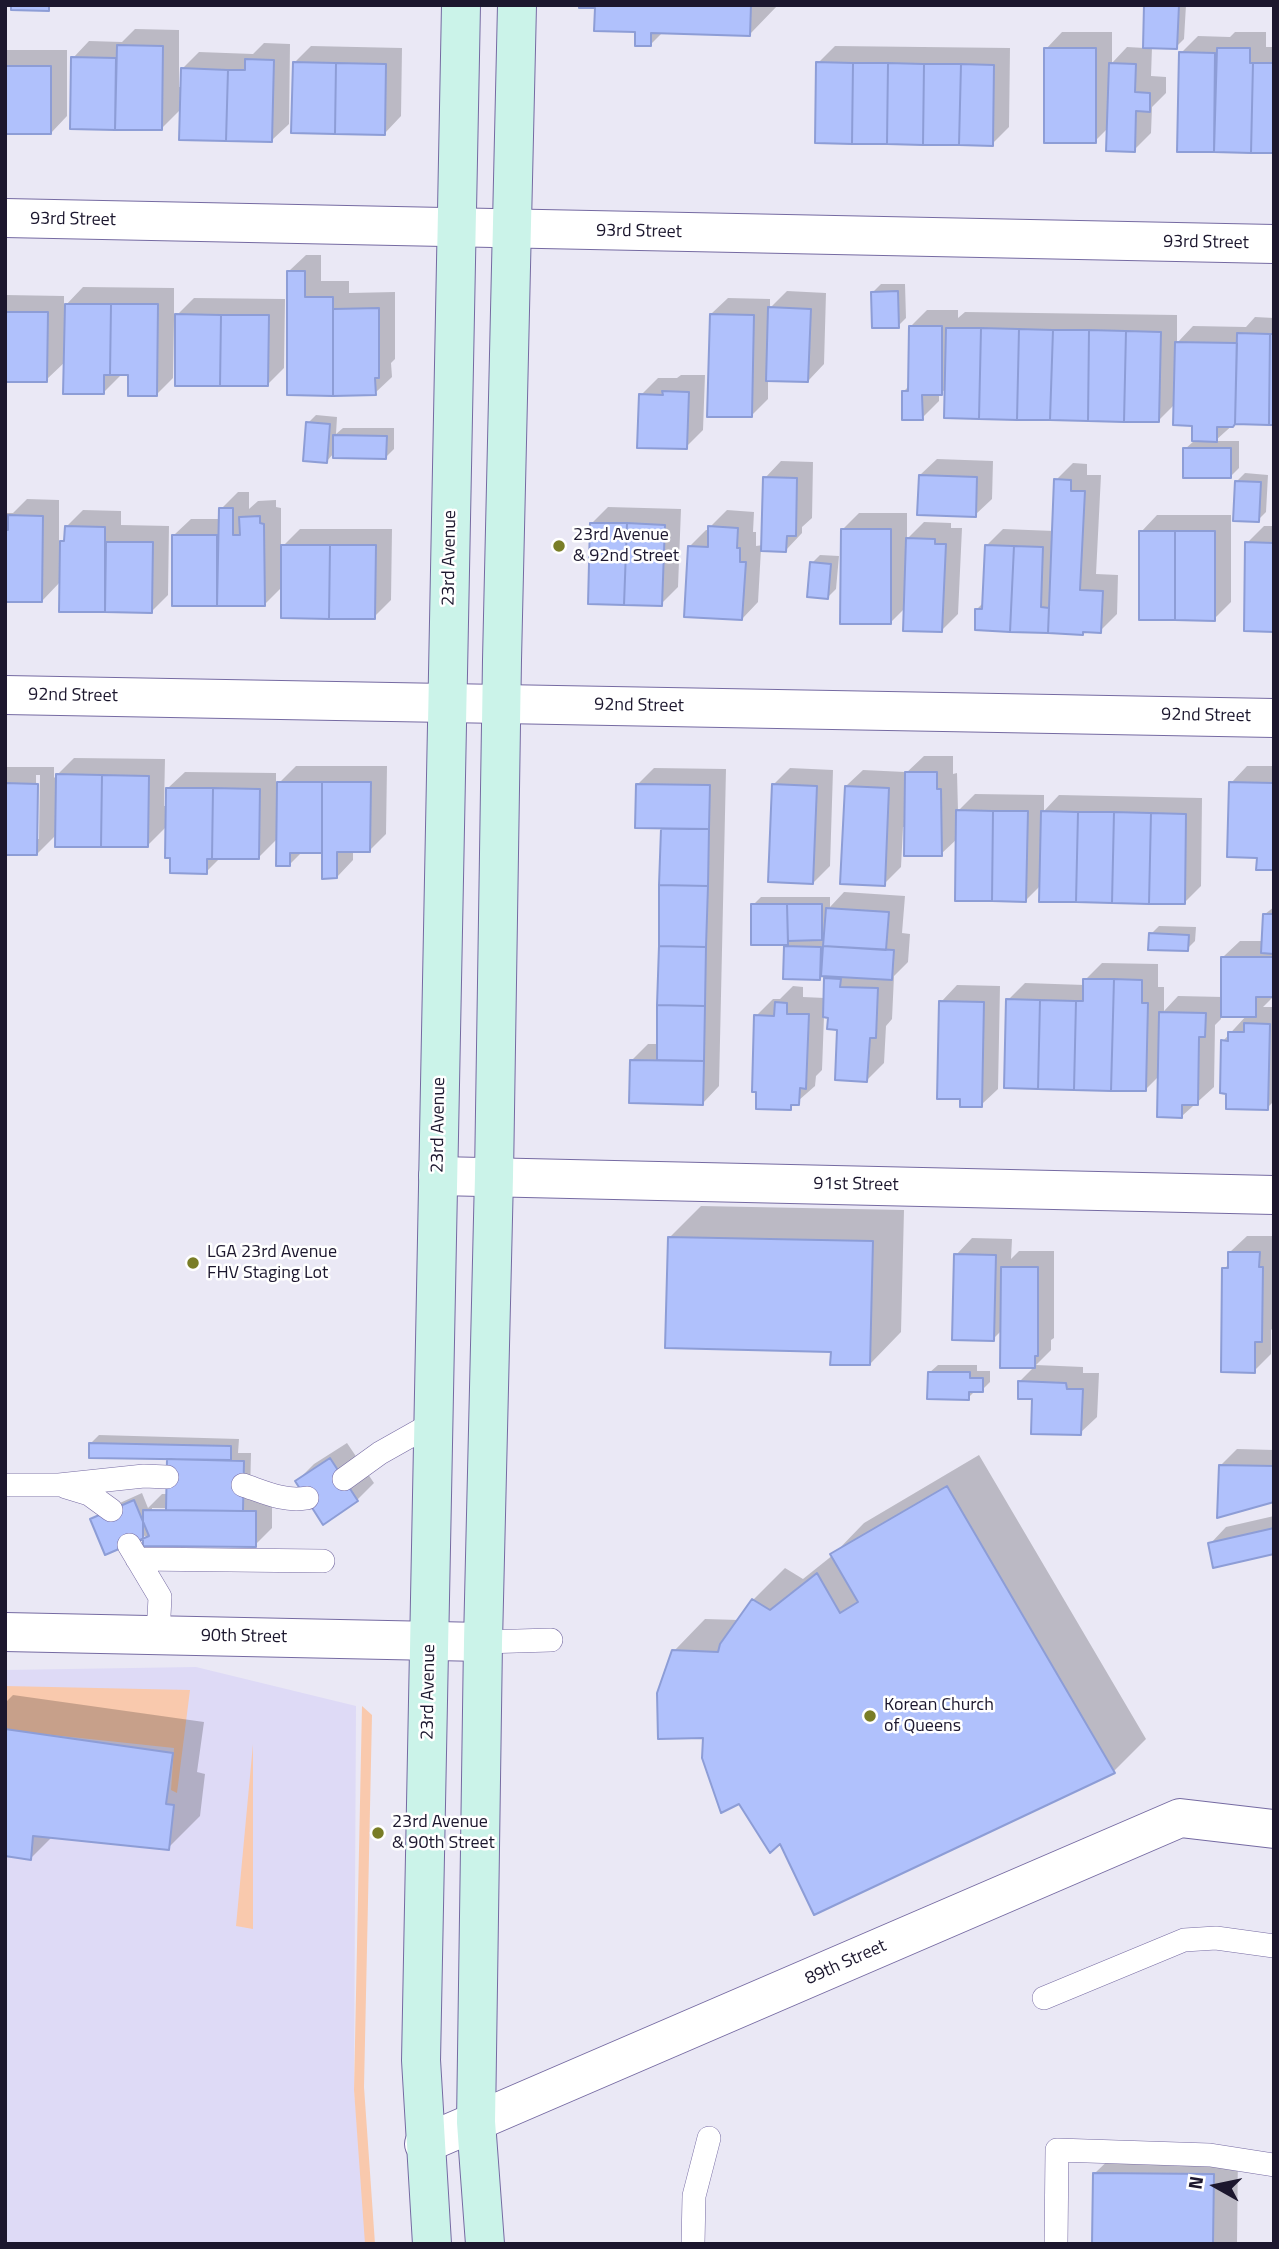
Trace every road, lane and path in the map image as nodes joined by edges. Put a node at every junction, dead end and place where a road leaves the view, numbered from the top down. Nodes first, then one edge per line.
1 (461, 5) edge
2 (517, 5) edge
3 (5, 218) edge
4 (456, 228) junction
5 (513, 230) junction
6 (1274, 244) edge
7 (5, 695) edge
8 (448, 703) junction
9 (502, 704) junction
10 (1274, 718) edge
11 (438, 1176) junction
12 (494, 1176) junction
13 (1274, 1195) edge
14 (435, 1422) junction
15 (167, 1477) dead end
16 (344, 1479) dead end
17 (5, 1485) edge
18 (59, 1485) junction
19 (243, 1485) dead end
20 (307, 1499) dead end
21 (111, 1510) dead end
22 (323, 1561) dead end
23 (5, 1632) edge
24 (158, 1635) junction
25 (551, 1640) dead end
26 (430, 1641) junction
27 (483, 1642) junction
28 (1274, 1829) edge
29 (1274, 1946) edge
30 (1044, 1998) dead end
31 (476, 2122) junction
32 (709, 2138) dead end
33 (424, 2144) junction
34 (1274, 2165) edge
35 (432, 2244) edge
36 (485, 2244) edge
37 (693, 2244) edge
38 (1056, 2244) edge

1 - 4 street, 23rd Avenue
2 - 5 street
3 - 4 street, 93rd Street
4 - 5 street, 93rd Street
4 - 8 street, 23rd Avenue
5 - 6 street, 93rd Street
5 - 9 street
7 - 8 street, 92nd Street
8 - 9 street, 92nd Street
8 - 11 street, 23rd Avenue
9 - 10 street, 92nd Street
9 - 12 street
11 - 12 street, 91st Street
11 - 14 street, 23rd Avenue
12 - 13 street, 91st Street
12 - 27 street
14 - 16 lane
14 - 26 street, 23rd Avenue
15 - 18 lane
17 - 18 lane
18 - 21 lane
19 - 20 lane
22 - 24 lane
23 - 24 street, 90th Street
24 - 26 street, 90th Street
25 - 27 lane
26 - 27 street, 90th Street
26 - 33 street, 23rd Avenue
27 - 31 street
28 - 31 street, 89th Street
29 - 30 lane
31 - 33 street, 89th Street
31 - 36 street
32 - 37 lane
33 - 35 street, 23rd Avenue
34 - 38 lane

